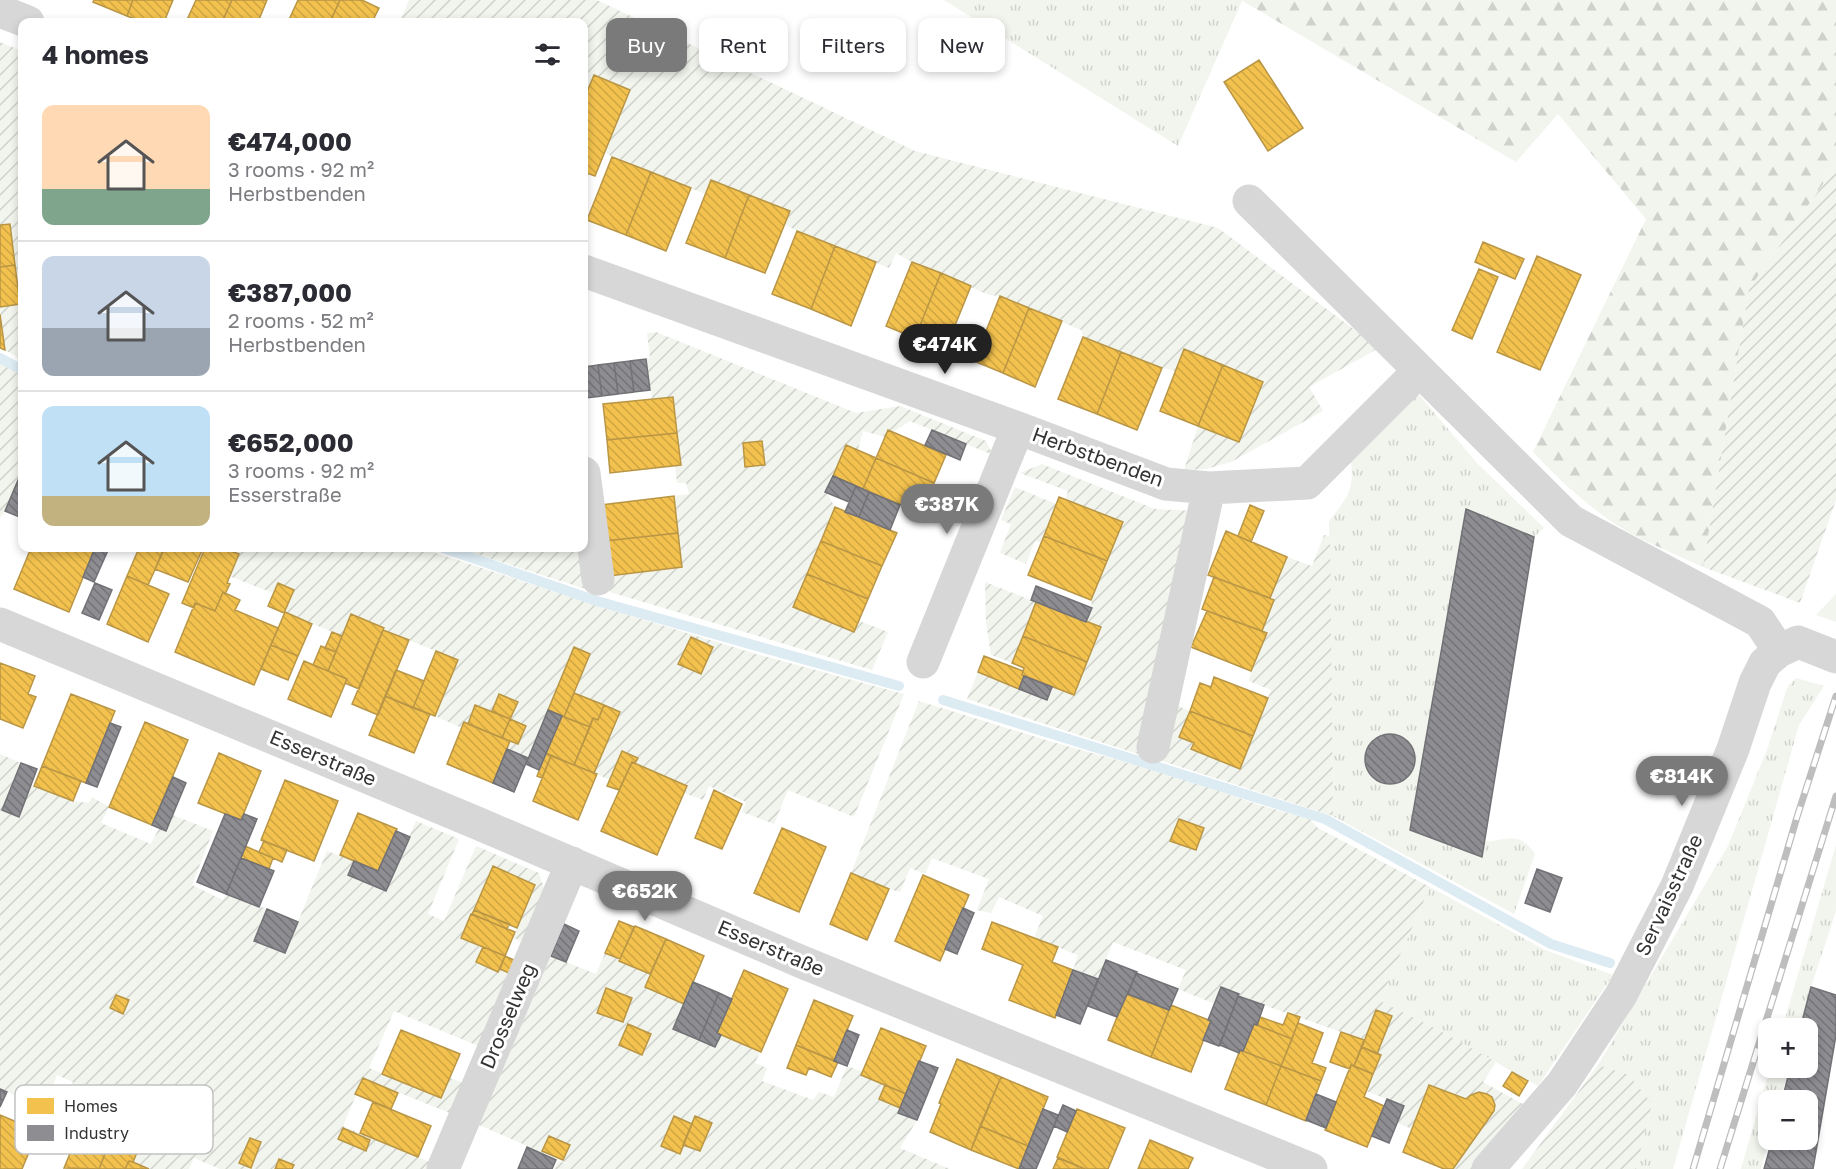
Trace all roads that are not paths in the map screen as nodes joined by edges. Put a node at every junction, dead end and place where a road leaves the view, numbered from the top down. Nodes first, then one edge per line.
1 (0, 11) edge
2 (18, 18) edge
3 (1250, 201) dead end
4 (589, 268) edge
5 (1418, 369) junction
6 (1018, 428) junction
7 (1209, 488) junction
8 (588, 503) edge
9 (598, 579) dead end
10 (0, 624) edge
11 (1779, 651) junction
12 (1836, 657) edge
13 (923, 662) dead end
14 (1153, 747) dead end
15 (572, 863) junction
16 (443, 1169) edge
17 (1311, 1169) edge
18 (1488, 1169) edge

1 - 2 street
3 - 5 street
4 - 6 street, Herbstbenden
5 - 7 street, Herbstbenden
5 - 11 street
6 - 7 street, Herbstbenden
6 - 13 street, Herbstbenden
7 - 14 street
8 - 9 street
10 - 15 street, Esserstraße
11 - 12 street
11 - 18 street, Servaisstraße
15 - 16 street, Drosselweg
15 - 17 street, Esserstraße

